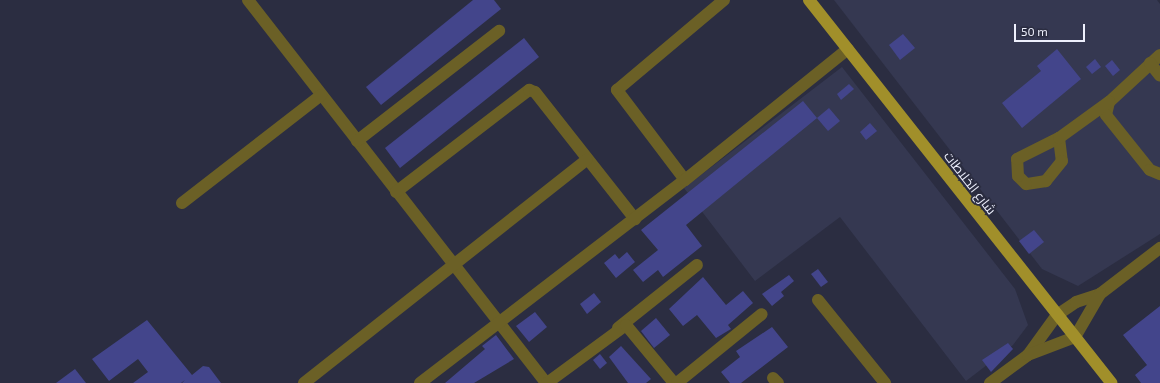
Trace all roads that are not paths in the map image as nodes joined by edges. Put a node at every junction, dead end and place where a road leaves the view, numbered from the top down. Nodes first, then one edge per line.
1 (248, 0) edge
2 (724, 0) edge
3 (809, 0) edge
4 (499, 31) dead end
5 (848, 49) junction
6 (1160, 55) edge
7 (1150, 64) junction
8 (1160, 76) edge
9 (321, 95) junction
10 (1109, 102) junction
11 (1059, 138) dead end
12 (357, 141) junction
13 (586, 160) junction
14 (1160, 174) edge
15 (685, 180) junction
16 (396, 192) junction
17 (182, 203) dead end
18 (635, 219) junction
19 (1160, 248) edge
20 (454, 265) junction
21 (697, 265) dead end
22 (1100, 294) junction
23 (818, 300) dead end
24 (762, 314) dead end
25 (1057, 315) junction
26 (499, 323) junction
27 (618, 328) junction
28 (1075, 337) junction
29 (1028, 355) junction
30 (1003, 379) edge
31 (304, 383) edge
32 (420, 383) edge
33 (546, 383) edge
34 (674, 383) edge
35 (677, 383) edge
36 (885, 383) edge
37 (990, 383) edge
38 (1111, 383) edge

1 - 9 street
2 - 15 street
3 - 5 main road, شارع الخلاطات
4 - 12 street
5 - 15 street
5 - 25 main road, شارع الخلاطات
6 - 7 street
7 - 8 street
7 - 10 street
9 - 12 street
9 - 17 street
10 - 11 street
10 - 14 street
12 - 16 street
13 - 16 street
13 - 18 street
13 - 20 street
15 - 18 street
16 - 20 street
18 - 26 street
19 - 22 street
20 - 26 street
20 - 31 street
21 - 27 street
22 - 25 street
22 - 28 street
23 - 36 street
24 - 35 street
25 - 28 main road, شارع الخلاطات
25 - 29 street
26 - 32 street
26 - 33 street
27 - 33 street
27 - 34 street
28 - 29 street
28 - 38 main road, شارع الخلاطات
29 - 30 street
30 - 37 street

